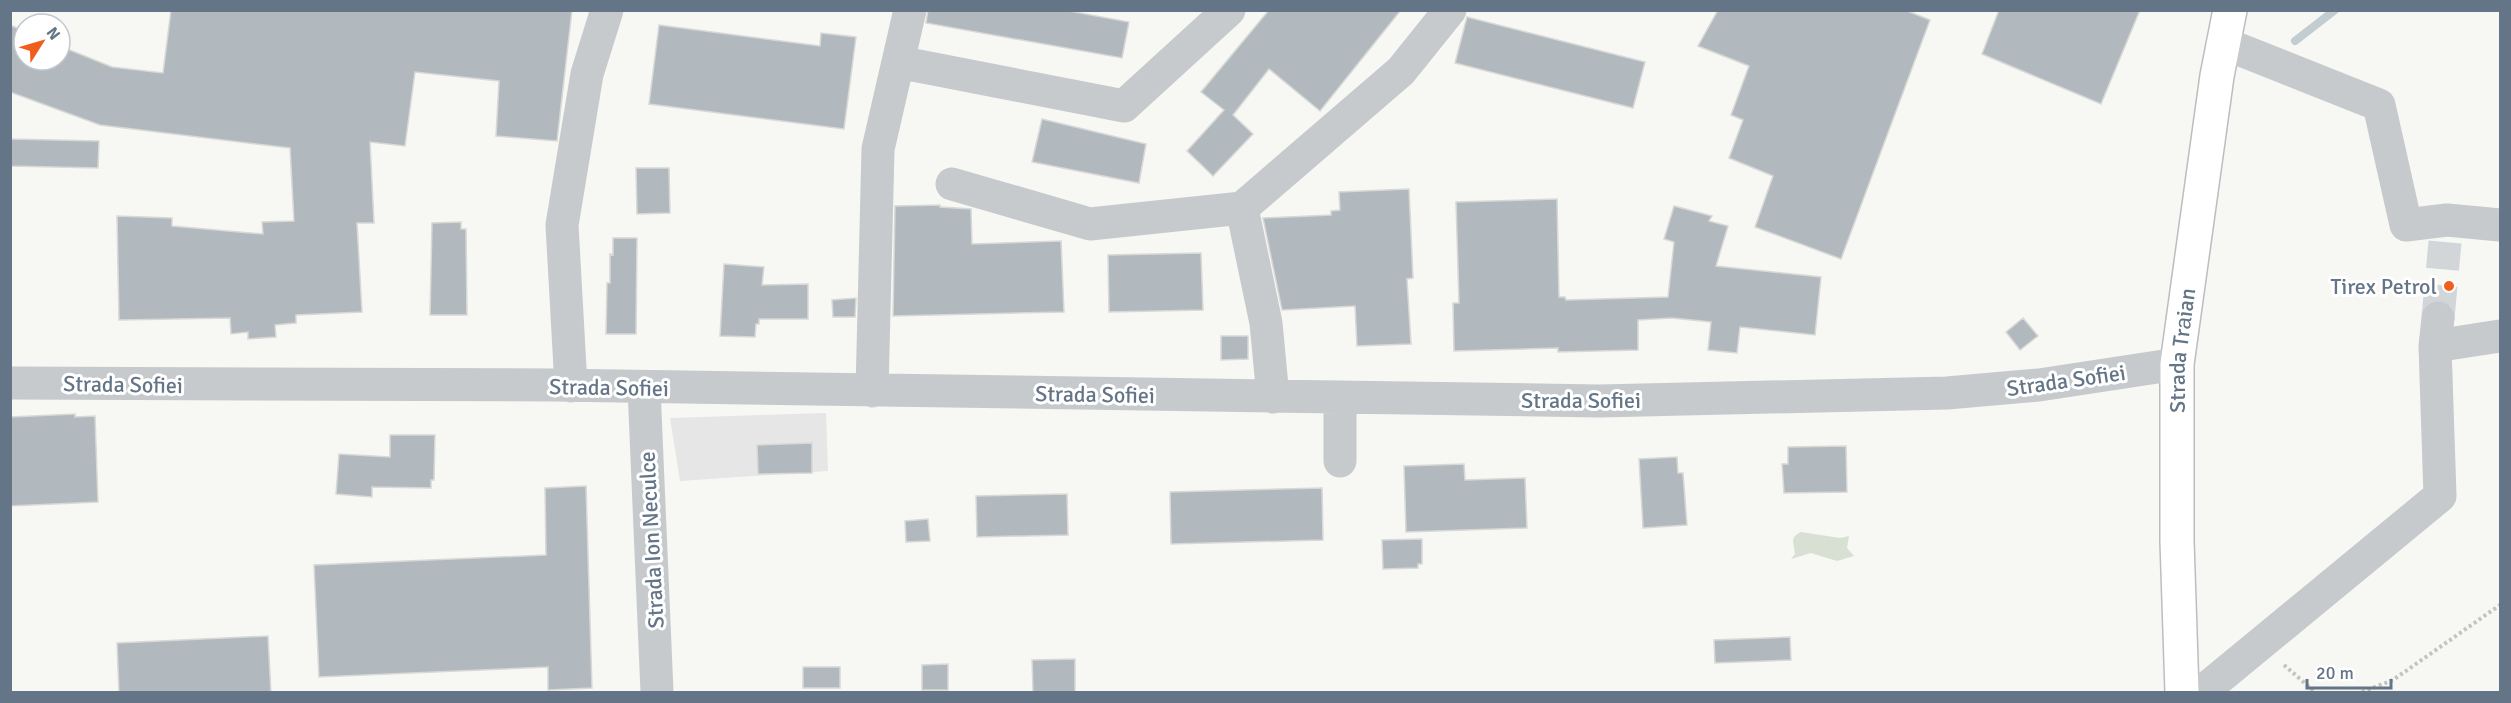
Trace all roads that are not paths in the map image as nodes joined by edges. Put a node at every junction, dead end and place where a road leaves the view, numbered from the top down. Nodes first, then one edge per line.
1 (607, 10) edge
2 (910, 10) edge
3 (1229, 10) edge
4 (1450, 10) edge
5 (2230, 10) edge
6 (2223, 43) junction
7 (898, 62) junction
8 (952, 184) dead end
9 (1242, 208) junction
10 (2500, 225) edge
11 (2500, 336) edge
12 (2177, 364) junction
13 (10, 383) edge
14 (572, 386) junction
15 (644, 388) junction
16 (872, 391) junction
17 (1273, 397) junction
18 (1340, 398) junction
19 (1340, 461) dead end
20 (657, 693) edge
21 (2182, 693) edge
22 (2202, 693) edge

1 - 14 street
2 - 7 street
3 - 7 street
4 - 9 street
5 - 6 highway, Strada Trаian
6 - 10 street
6 - 12 highway, Strada Trаian
7 - 16 street
8 - 9 street
9 - 17 street
11 - 22 street
12 - 18 street, Strada Sofiei
12 - 21 highway, Strada Trаian
13 - 14 street, Strada Sofiei
14 - 15 street, Strada Sofiei
15 - 16 street, Strada Sofiei
15 - 20 street, Strada Ion Neculce
16 - 17 street, Strada Sofiei
17 - 18 street, Strada Sofiei
18 - 19 street

